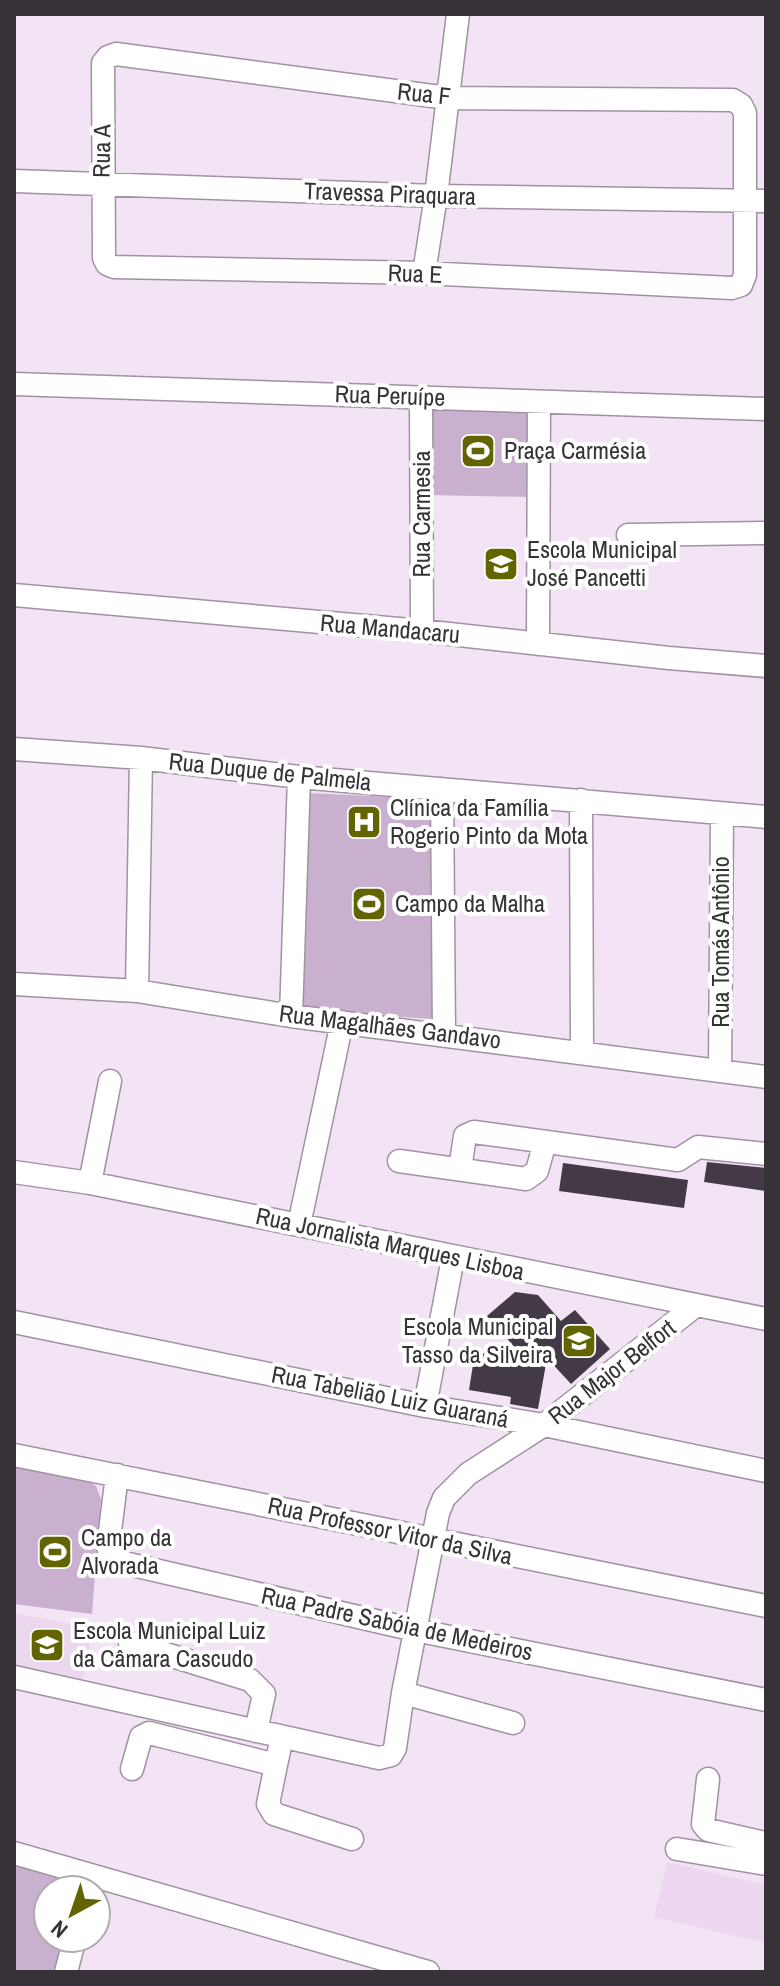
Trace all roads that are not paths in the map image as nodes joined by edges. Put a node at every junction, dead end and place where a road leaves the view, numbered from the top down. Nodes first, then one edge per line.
1 (458, 14) edge
2 (108, 57) joint
3 (448, 98) junction
4 (14, 181) edge
5 (102, 186) junction
6 (436, 196) junction
7 (756, 201) edge
8 (103, 247) joint
9 (424, 273) junction
10 (14, 384) edge
11 (421, 398) junction
12 (539, 402) junction
13 (766, 409) edge
14 (766, 533) edge
15 (628, 535) dead end
16 (14, 595) edge
17 (422, 631) junction
18 (538, 644) junction
19 (766, 666) edge
20 (14, 749) edge
21 (141, 758) junction
22 (299, 777) junction
23 (442, 789) junction
24 (581, 800) junction
25 (722, 814) junction
26 (766, 817) edge
27 (14, 984) edge
28 (137, 991) junction
29 (291, 1016) junction
30 (342, 1022) junction
31 (444, 1034) junction
32 (582, 1052) junction
33 (720, 1070) junction
34 (766, 1077) edge
35 (110, 1081) dead end
36 (545, 1142) junction
37 (766, 1154) edge
38 (399, 1161) dead end
39 (460, 1169) junction
40 (14, 1172) edge
41 (90, 1183) junction
42 (299, 1225) junction
43 (453, 1258) junction
44 (695, 1306) junction
45 (766, 1319) edge
46 (14, 1322) edge
47 (425, 1406) junction
48 (544, 1425) junction
49 (14, 1455) edge
50 (766, 1471) edge
51 (117, 1475) junction
52 (433, 1540) junction
53 (766, 1606) edge
54 (415, 1630) junction
55 (130, 1643) dead end
56 (14, 1677) edge
57 (403, 1693) junction
58 (766, 1700) edge
59 (513, 1723) dead end
60 (256, 1731) junction
61 (282, 1737) junction
62 (276, 1765) junction
63 (132, 1769) dead end
64 (708, 1779) dead end
65 (352, 1839) dead end
66 (677, 1849) dead end
67 (14, 1853) edge
68 (764, 1853) edge
69 (67, 1874) edge
70 (112, 1889) edge
71 (428, 1972) edge

1 - 3 street
2 - 3 street, Rua F
2 - 5 street, Rua A
3 - 6 street
3 - 7 street, Rua F
4 - 5 street, Travessa Piraquara
5 - 6 street, Travessa Piraquara
5 - 8 street, Rua A
6 - 7 street, Travessa Piraquara
6 - 9 street
7 - 9 street, Rua E
8 - 9 street, Rua E
10 - 11 street, Rua Peruípe
11 - 12 street, Rua Peruípe
11 - 17 street, Rua Carmesia
12 - 13 street, Rua Peruípe
12 - 18 street
14 - 15 street
16 - 17 street, Rua Mandacaru
17 - 18 street, Rua Mandacaru
18 - 19 street, Rua Mandacaru
20 - 21 street, Rua Duque de Palmela
21 - 22 street, Rua Duque de Palmela
21 - 28 street
22 - 23 street, Rua Duque de Palmela
22 - 29 street
23 - 24 street, Rua Duque de Palmela
23 - 31 street
24 - 25 street, Rua Duque de Palmela
24 - 32 street
25 - 26 street, Rua Duque de Palmela
25 - 33 street, Rua Tomás Antônio
27 - 28 street, Rua Magalhães Gandavo
28 - 29 street, Rua Magalhães Gandavo
29 - 30 street, Rua Magalhães Gandavo
30 - 31 street, Rua Magalhães Gandavo
30 - 42 street
31 - 32 street, Rua Magalhães Gandavo
32 - 33 street, Rua Magalhães Gandavo
33 - 34 street, Rua Magalhães Gandavo
35 - 41 street
36 - 37 street
36 - 39 street
36 - 39 street
38 - 39 street
40 - 41 street, Rua Jornalista Marques Lisboa
41 - 42 street, Rua Jornalista Marques Lisboa
42 - 43 street, Rua Jornalista Marques Lisboa
43 - 44 street, Rua Jornalista Marques Lisboa
43 - 47 street
44 - 45 street, Rua Jornalista Marques Lisboa
44 - 48 street, Rua Major Belfort
46 - 47 street, Rua Tabelião Luiz Guaraná
47 - 48 street, Rua Tabelião Luiz Guaraná
48 - 50 street, Rua Tabelião Luiz Guaraná
48 - 52 street, Rua Major Belfort
49 - 51 street, Rua Professor Vitor da Silva
51 - 52 street, Rua Professor Vitor da Silva
51 - 54 street, Rua Padre Sabóia de Medeiros
52 - 53 street, Rua Professor Vitor da Silva
52 - 54 street, Rua Major Belfort
54 - 57 street, Rua Major Belfort
54 - 58 street, Rua Padre Sabóia de Medeiros
55 - 60 street
56 - 60 street
57 - 59 street
57 - 61 street, Rua Major Belfort
60 - 61 street
61 - 62 street
62 - 63 street
62 - 65 street
64 - 68 street
66 - 68 street
67 - 69 street
70 - 71 street

